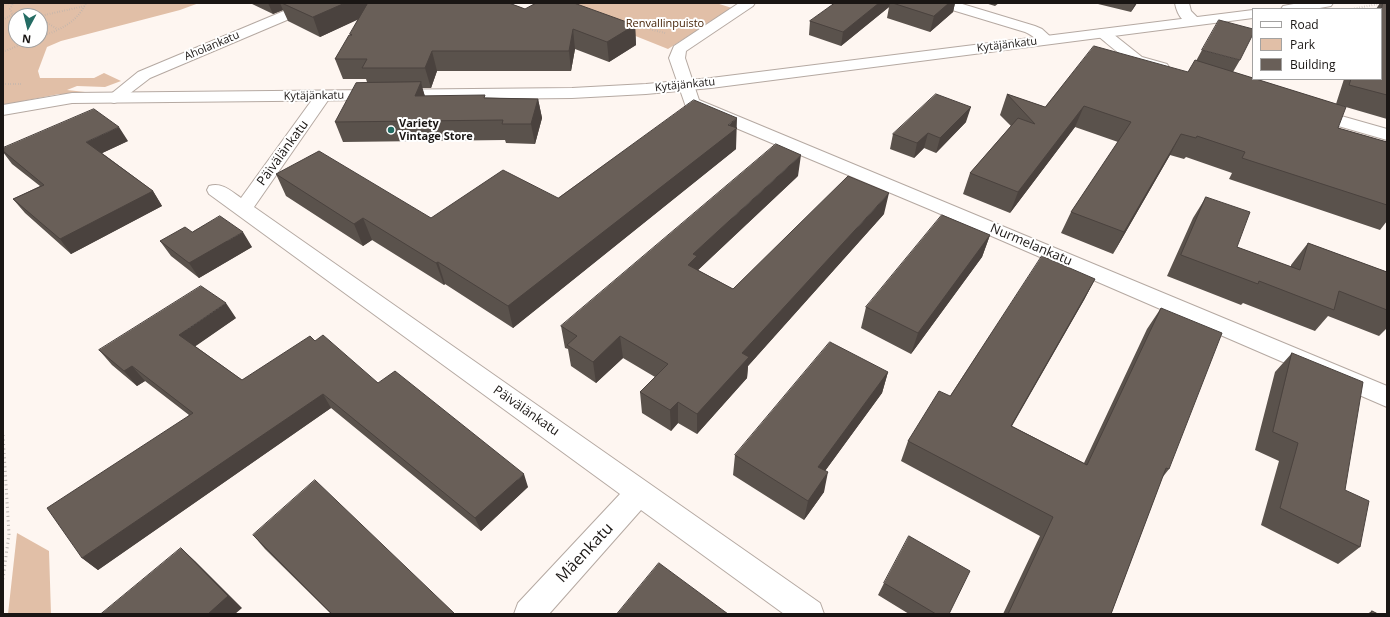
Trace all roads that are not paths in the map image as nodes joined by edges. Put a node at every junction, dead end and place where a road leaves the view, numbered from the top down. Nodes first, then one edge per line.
1 (315, 3) edge
2 (748, 3) edge
3 (944, 3) edge
4 (1182, 3) edge
5 (1326, 3) edge
6 (1294, 8) edge
7 (1252, 14) edge
8 (1194, 21) junction
9 (1103, 33) junction
10 (1047, 40) junction
11 (1175, 72) edge
12 (685, 86) junction
13 (323, 96) junction
14 (114, 98) junction
15 (1296, 108) edge
16 (3, 110) edge
17 (3, 122) edge
18 (1387, 135) edge
19 (216, 190) dead end
20 (243, 210) junction
21 (1387, 397) edge
22 (640, 492) junction
23 (529, 614) edge
24 (809, 614) edge

1 - 14 street, Aholankatu
2 - 12 street, Nurmelankatu
3 - 10 street
4 - 8 street
5 - 6 street
7 - 8 street, Kytäjänkatu
8 - 9 street, Kytäjänkatu
9 - 10 street, Kytäjänkatu
9 - 11 street
10 - 12 street, Kytäjänkatu
12 - 13 street, Kytäjänkatu
12 - 21 street, Nurmelankatu
13 - 14 street, Kytäjänkatu
13 - 20 street, Päivälänkatu
14 - 16 street, Kytäjänkatu
14 - 17 street, Kytäjänkatu
15 - 18 street
19 - 20 street, Päivälänkatu
20 - 22 street, Päivälänkatu
22 - 23 street, Mäenkatu
22 - 24 street, Päivälänkatu

